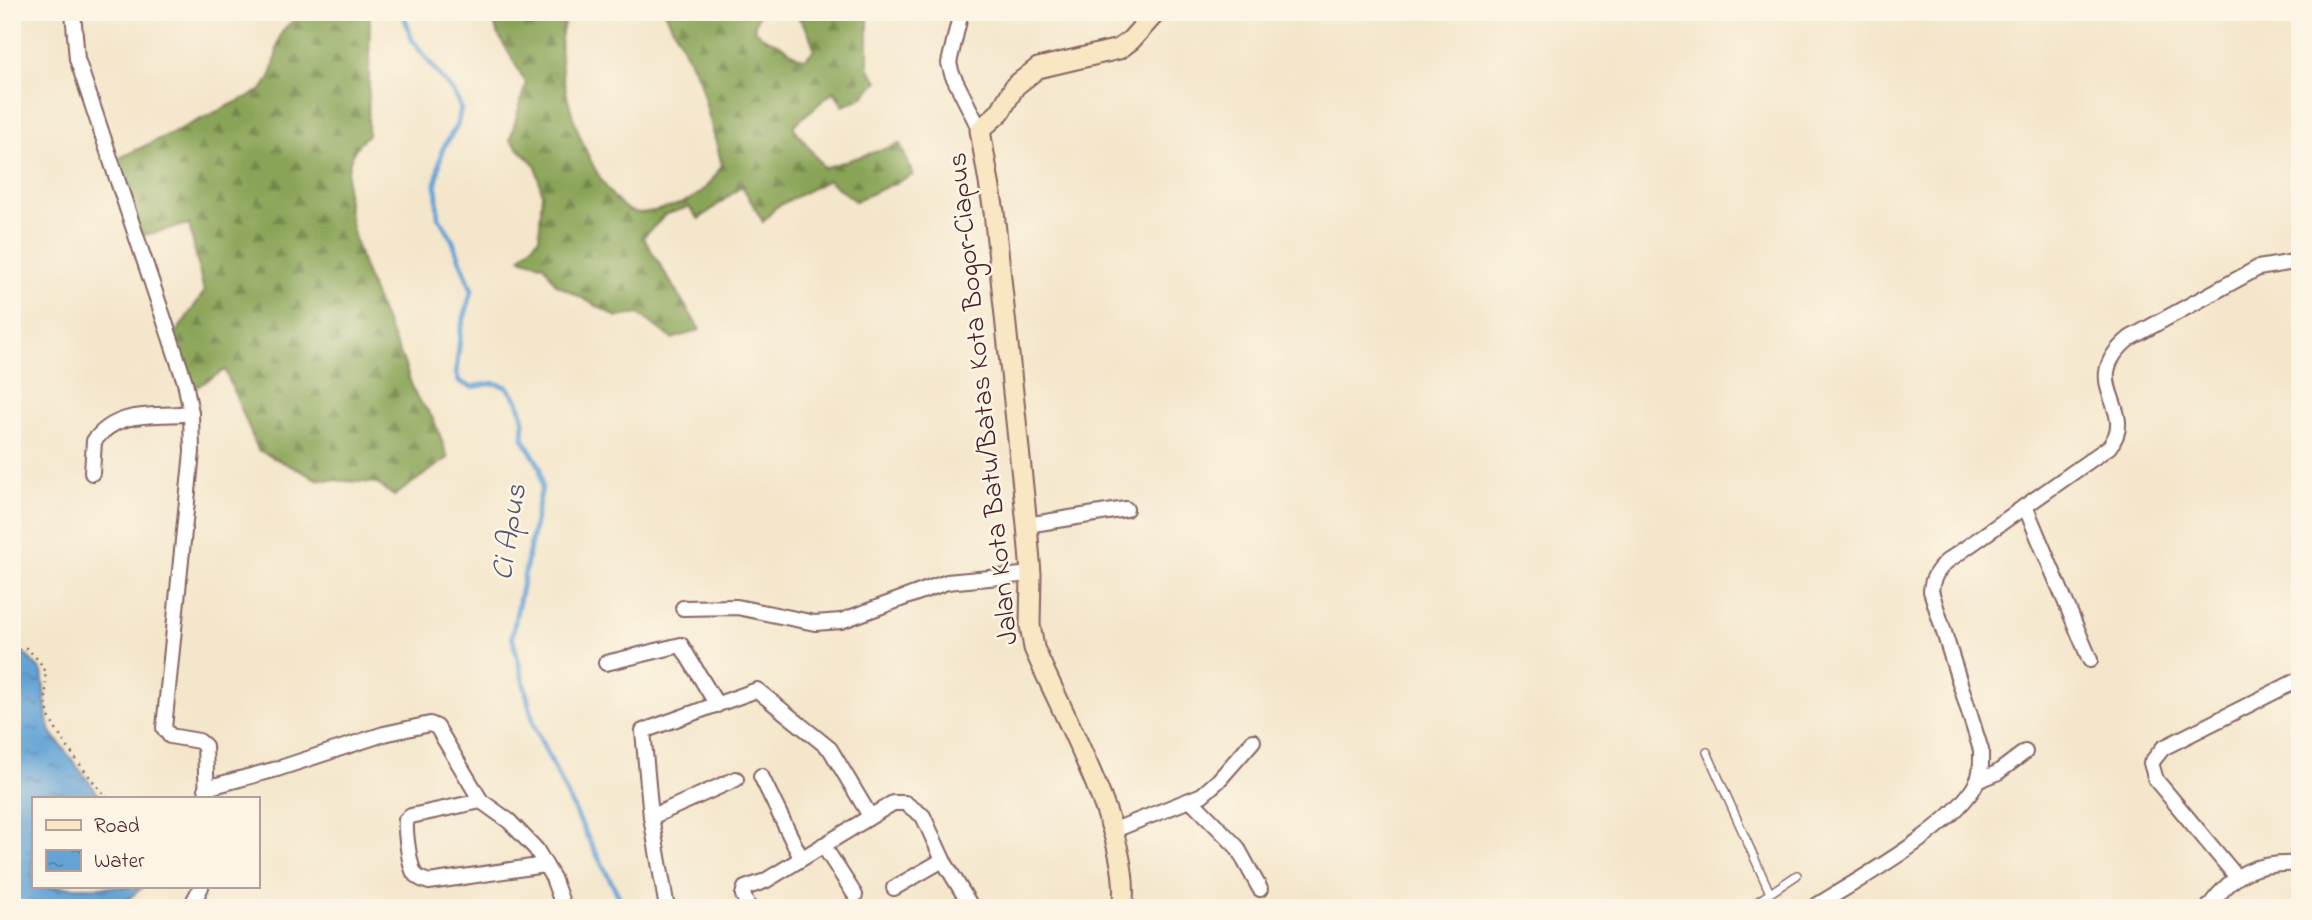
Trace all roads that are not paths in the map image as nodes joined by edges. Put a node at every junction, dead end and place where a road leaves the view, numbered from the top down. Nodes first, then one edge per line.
1 (73, 12) edge
2 (961, 12) edge
3 (1156, 12) edge
4 (980, 130) junction
5 (2300, 261) edge
6 (191, 413) junction
7 (92, 473) dead end
8 (2025, 506) junction
9 (1126, 509) dead end
10 (1027, 525) junction
11 (1031, 574) junction
12 (683, 608) dead end
13 (2090, 660) dead end
14 (606, 663) dead end
15 (2300, 679) edge
16 (717, 705) junction
17 (1253, 741) dead end
18 (1707, 752) dead end
19 (2025, 752) dead end
20 (761, 776) dead end
21 (736, 779) dead end
22 (1977, 781) junction
23 (207, 794) edge
24 (1191, 800) junction
25 (481, 801) junction
26 (870, 816) junction
27 (651, 817) junction
28 (1112, 831) junction
29 (823, 845) junction
30 (801, 858) junction
31 (943, 860) junction
32 (2300, 864) edge
33 (545, 865) junction
34 (1797, 875) dead end
35 (2236, 876) junction
36 (200, 888) edge
37 (894, 888) dead end
38 (1260, 889) dead end
39 (1770, 893) junction
40 (855, 895) dead end
41 (190, 908) edge
42 (564, 908) edge
43 (667, 908) edge
44 (749, 908) edge
45 (972, 908) edge
46 (1122, 908) edge
47 (1748, 908) edge
48 (1813, 908) edge
49 (2208, 908) edge

1 - 6 street
2 - 4 street
3 - 4 main road, Jalan Kota Batu/Batas Kota Bogor–Ciapus
4 - 10 main road, Jalan Kota Batu/Batas Kota Bogor–Ciapus
5 - 8 street
6 - 7 street
6 - 23 street
8 - 13 street
8 - 22 street
9 - 10 street
10 - 11 main road, Jalan Kota Batu/Batas Kota Bogor–Ciapus
11 - 12 street
11 - 28 main road, Jalan Kota Batu/Batas Kota Bogor–Ciapus
14 - 16 street
15 - 35 street
16 - 26 street
16 - 27 street
17 - 24 street
18 - 39 lane
19 - 22 street
20 - 30 street
21 - 27 street
22 - 48 street
23 - 25 street
24 - 28 street
24 - 38 street
25 - 33 street
25 - 33 street
26 - 29 street
26 - 31 street
27 - 43 street
28 - 46 main road, Jalan Kota Batu/Batas Kota Bogor–Ciapus
29 - 30 street
29 - 40 street
30 - 44 street
31 - 37 street
31 - 45 street
32 - 35 street
33 - 42 street
34 - 39 lane
35 - 49 street
36 - 41 street
39 - 47 lane

